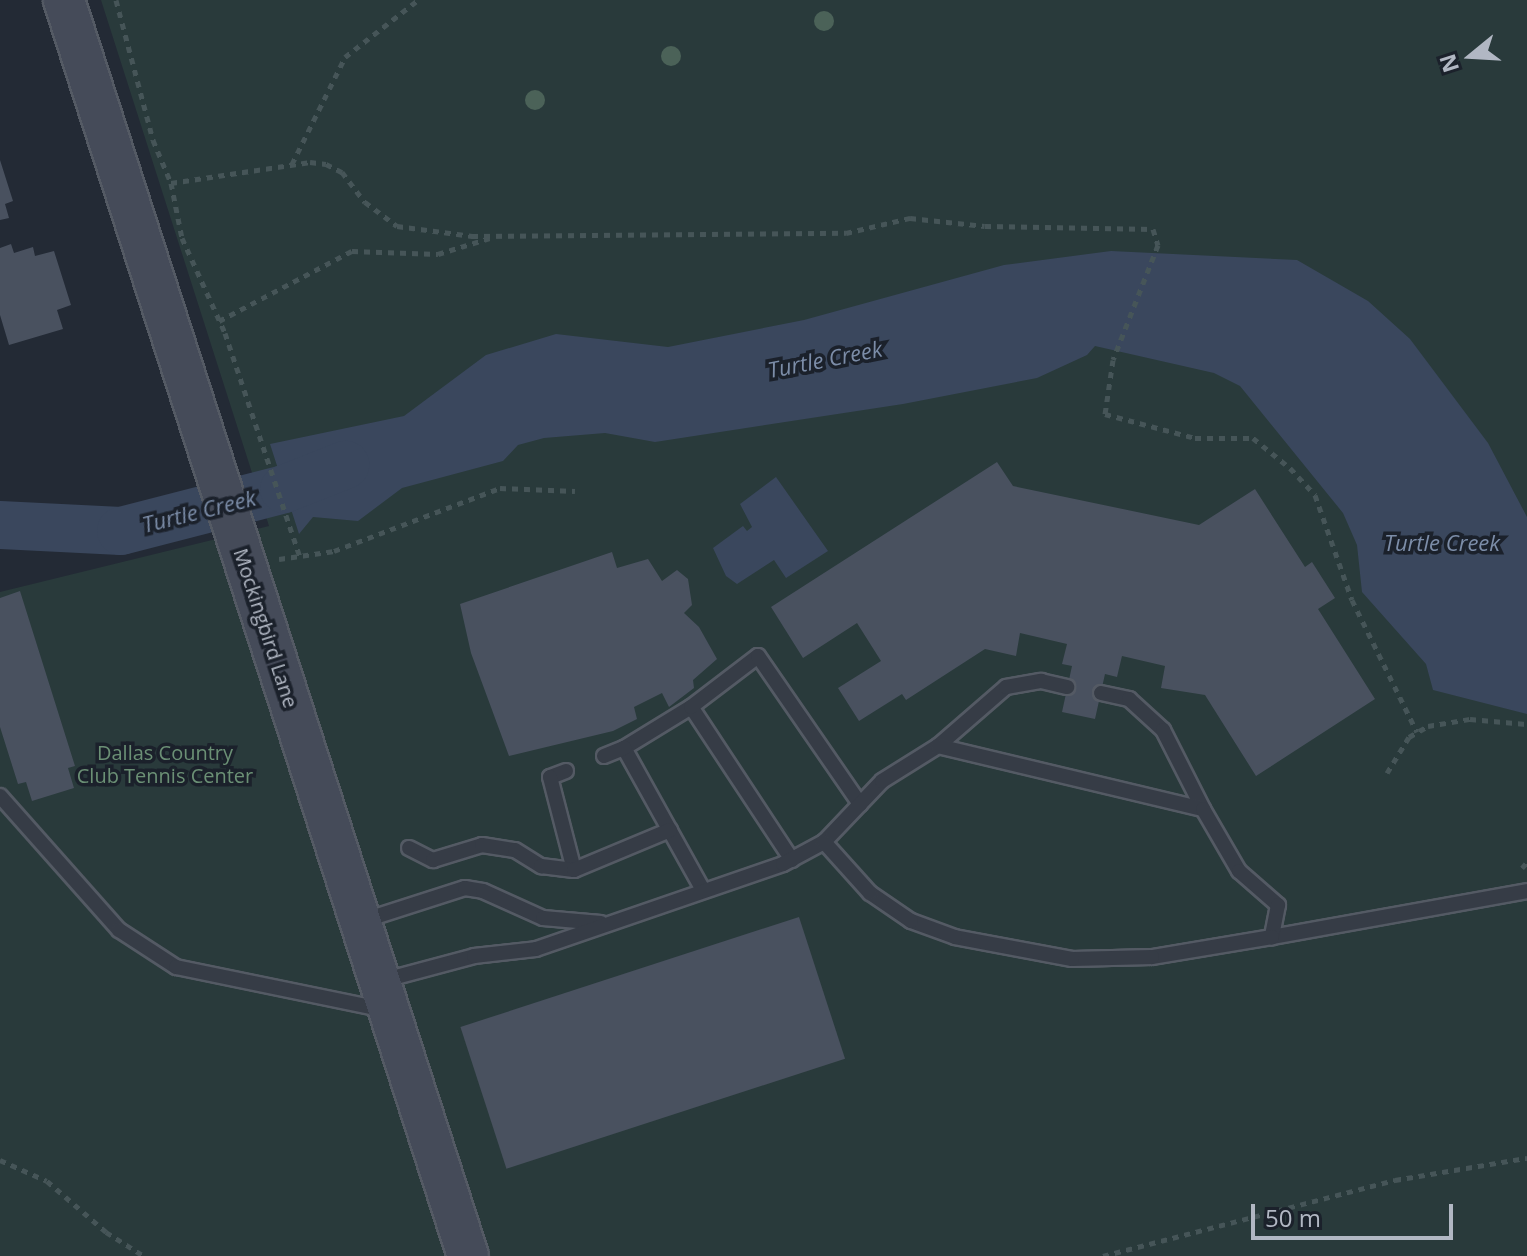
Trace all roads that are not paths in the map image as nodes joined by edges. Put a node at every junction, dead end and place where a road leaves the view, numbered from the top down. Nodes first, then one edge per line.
1 (64, 0) edge
2 (1067, 687) dead end
3 (1101, 693) dead end
4 (691, 707) junction
5 (938, 746) junction
6 (624, 748) junction
7 (604, 756) dead end
8 (566, 771) dead end
9 (0, 796) edge
10 (860, 804) junction
11 (1203, 809) junction
12 (670, 830) junction
13 (824, 842) junction
14 (409, 848) dead end
15 (792, 860) junction
16 (574, 870) junction
17 (703, 890) junction
18 (1527, 891) edge
19 (361, 921) junction
20 (602, 923) junction
21 (1272, 937) junction
22 (385, 996) junction
23 (468, 1256) edge

1 - 19 main road, Mockingbird Lane
2 - 5 lane
3 - 11 lane
4 - 6 lane
4 - 10 lane
4 - 15 lane
5 - 10 lane
5 - 11 lane
6 - 7 lane
6 - 12 lane
8 - 16 lane
9 - 22 lane
10 - 13 lane
11 - 21 lane
12 - 16 lane
12 - 17 lane
13 - 15 lane
13 - 21 lane
14 - 16 lane
15 - 17 lane
17 - 20 lane
18 - 21 lane
19 - 20 lane
19 - 22 main road, Mockingbird Lane
20 - 22 lane
22 - 23 main road, Mockingbird Lane

